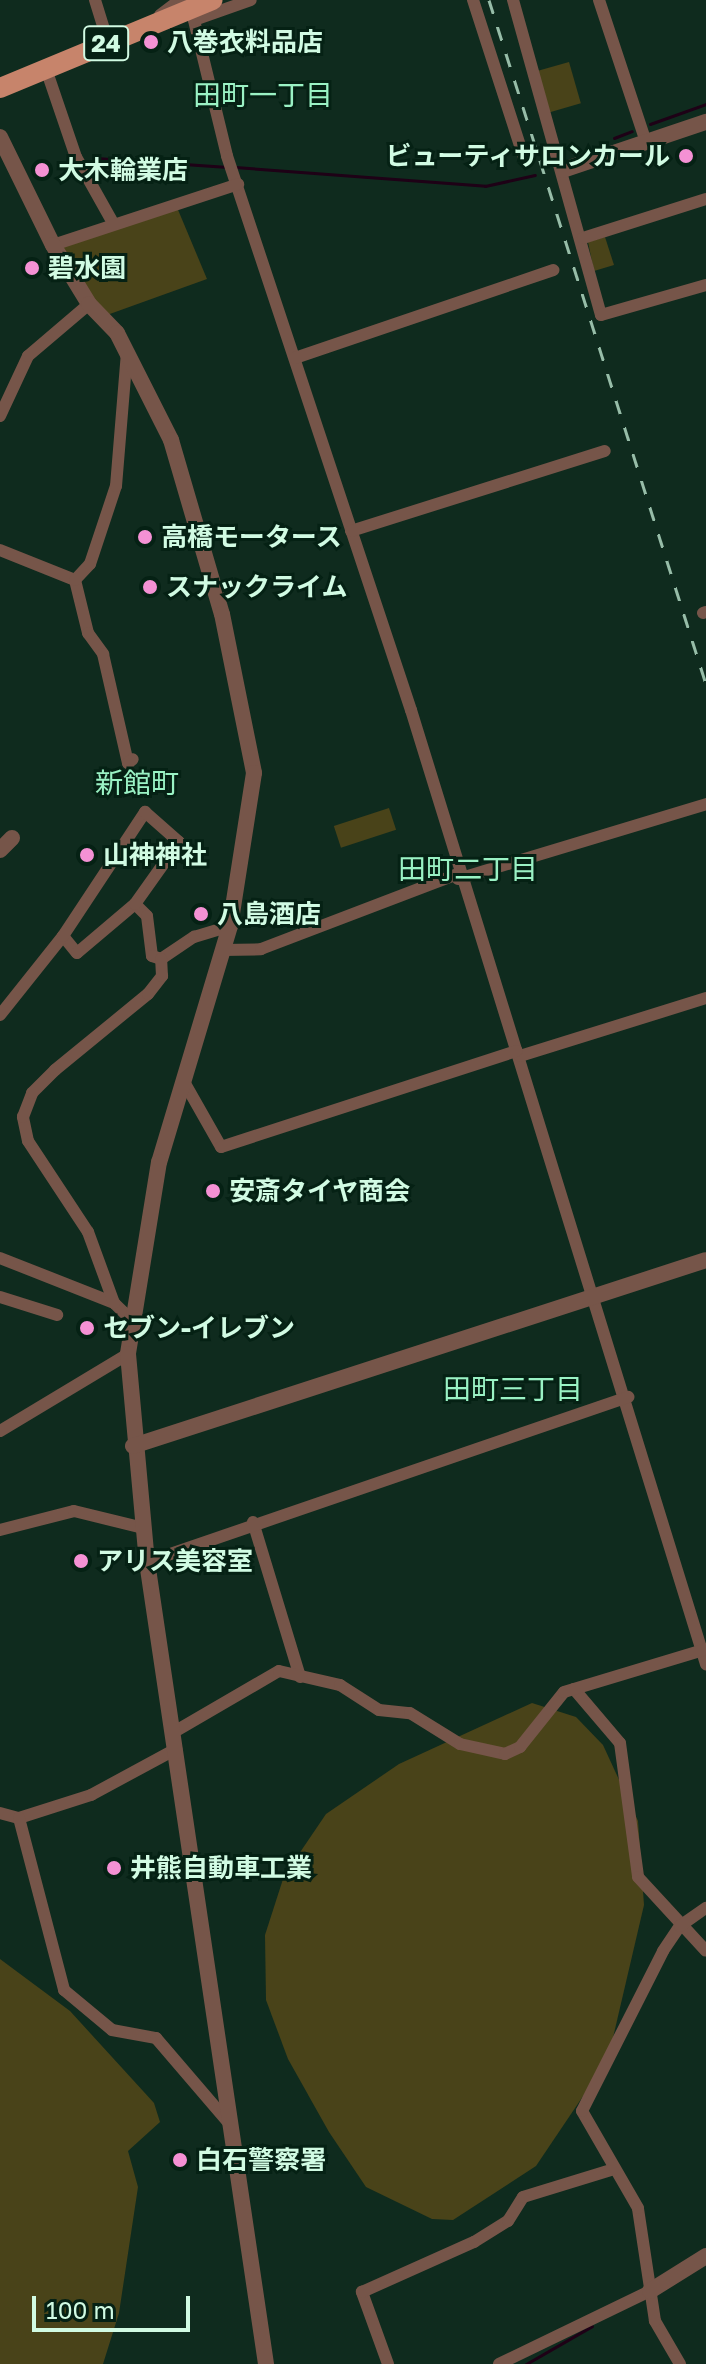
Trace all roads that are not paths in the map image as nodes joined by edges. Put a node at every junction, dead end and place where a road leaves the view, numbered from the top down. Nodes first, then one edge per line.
1 (95, 0) edge
2 (212, 0) edge
3 (251, 0) edge
4 (473, 0) edge
5 (510, 0) edge
6 (599, 0) edge
7 (188, 9) edge
8 (108, 42) junction
9 (46, 69) junction
10 (0, 88) edge
11 (706, 122) edge
12 (0, 137) edge
13 (646, 142) junction
14 (525, 161) dead end
15 (563, 170) junction
16 (236, 179) junction
17 (706, 199) edge
18 (113, 223) junction
19 (583, 238) junction
20 (53, 245) junction
21 (553, 270) dead end
22 (706, 285) edge
23 (89, 304) junction
24 (127, 349) junction
25 (295, 358) junction
26 (0, 416) edge
27 (605, 451) dead end
28 (351, 531) junction
29 (0, 550) edge
30 (75, 580) junction
31 (133, 759) dead end
32 (706, 804) edge
33 (458, 877) junction
34 (135, 904) junction
35 (230, 926) junction
36 (63, 936) junction
37 (222, 950) junction
38 (161, 959) junction
39 (706, 998) edge
40 (0, 1015) edge
41 (519, 1054) junction
42 (182, 1079) junction
43 (0, 1258) edge
44 (706, 1260) edge
45 (0, 1297) edge
46 (595, 1297) junction
47 (114, 1303) junction
48 (57, 1315) dead end
49 (137, 1326) junction
50 (128, 1354) junction
51 (628, 1397) junction
52 (0, 1431) edge
53 (133, 1446) junction
54 (253, 1522) junction
55 (143, 1528) junction
56 (0, 1530) edge
57 (147, 1562) junction
58 (703, 1649) edge
59 (706, 1664) edge
60 (300, 1677) junction
61 (574, 1689) junction
62 (175, 1740) junction
63 (0, 1813) edge
64 (19, 1818) junction
65 (706, 1908) edge
66 (680, 1926) junction
67 (706, 1951) edge
68 (232, 2128) junction
69 (611, 2170) junction
70 (706, 2256) edge
71 (650, 2291) junction
72 (266, 2364) edge
73 (388, 2364) edge
74 (499, 2364) edge
75 (680, 2364) edge

1 - 8 street
2 - 7 main road, 24
3 - 7 street
4 - 14 street
5 - 15 street
6 - 13 street
7 - 8 main road, 24
7 - 16 street
8 - 9 main road, 24
9 - 10 main road, 24
9 - 18 street
11 - 13 street
12 - 20 street
13 - 15 street
15 - 19 street
16 - 18 street
16 - 25 street
17 - 19 street
18 - 20 street
19 - 22 street
20 - 23 street
21 - 25 street
23 - 24 street
23 - 26 street
24 - 30 street
24 - 35 street
25 - 28 street
27 - 28 street
28 - 33 street
29 - 30 street
30 - 31 street
32 - 33 street
33 - 37 street
33 - 41 street
34 - 36 street
34 - 36 street
34 - 38 street
35 - 37 street
35 - 38 street
36 - 40 street
37 - 42 street
38 - 47 street
39 - 41 street
41 - 42 street
41 - 46 street
42 - 49 street
43 - 47 street
44 - 46 street
45 - 48 street
46 - 51 street
46 - 53 street
47 - 49 street
49 - 50 street
50 - 52 street
50 - 53 street
51 - 54 street
51 - 58 street
53 - 55 street
54 - 57 street
54 - 60 street
55 - 56 street
55 - 57 street
57 - 62 street
58 - 59 street
58 - 61 street
60 - 61 street
60 - 62 street
61 - 66 street
62 - 64 street
62 - 68 street
63 - 64 street
64 - 68 street
65 - 66 street
66 - 67 street
66 - 69 street
68 - 72 street
69 - 71 street
69 - 73 street
70 - 71 street
71 - 74 street
71 - 75 street

